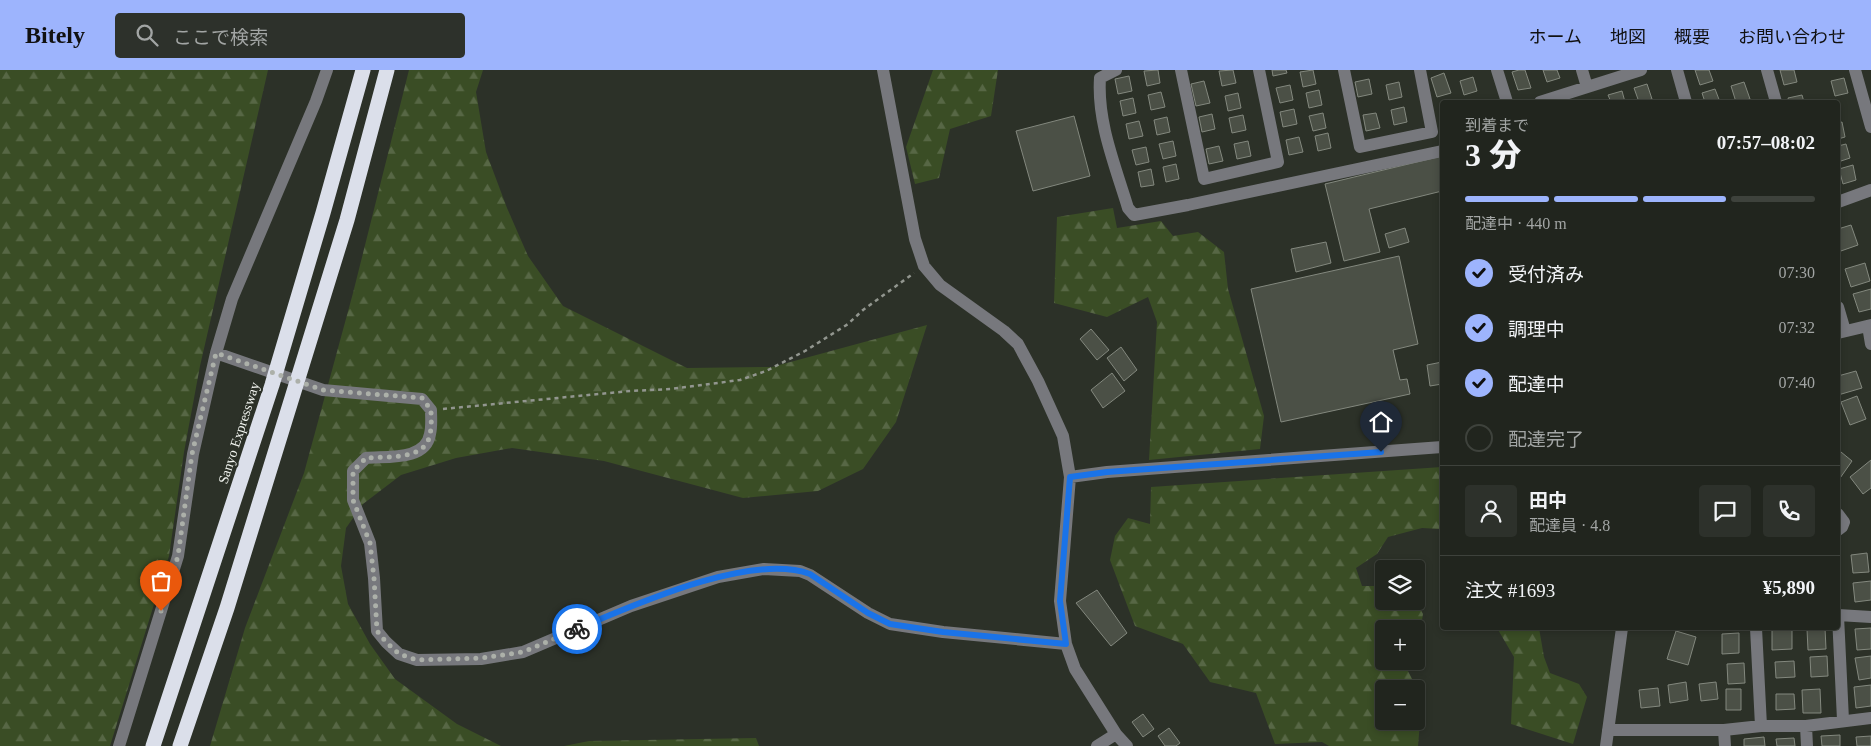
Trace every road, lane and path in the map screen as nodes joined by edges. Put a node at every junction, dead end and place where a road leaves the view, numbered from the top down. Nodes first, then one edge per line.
1 (327, 70) edge
2 (362, 70) edge
3 (387, 70) edge
4 (883, 70) edge
5 (1116, 70) edge
6 (1181, 70) edge
7 (1259, 70) edge
8 (1344, 70) edge
9 (1420, 70) edge
10 (1498, 70) edge
11 (1582, 70) edge
12 (1642, 70) edge
13 (1677, 70) edge
14 (1766, 70) edge
15 (1855, 70) edge
16 (1587, 87) junction
17 (1506, 100) edge
18 (1546, 100) edge
19 (1685, 100) edge
20 (1775, 100) edge
21 (1871, 127) edge
22 (1440, 151) edge
23 (1871, 190) edge
24 (1840, 201) edge
25 (924, 266) junction
26 (1869, 325) edge
27 (1841, 332) edge
28 (1871, 344) edge
29 (222, 355) junction
30 (431, 410) junction
31 (1440, 447) edge
32 (1070, 477) junction
33 (1840, 517) edge
34 (1840, 529) edge
35 (1840, 616) edge
36 (1871, 617) edge
37 (1622, 630) edge
38 (1756, 630) edge
39 (1839, 630) edge
40 (1066, 644) junction
41 (1871, 718) edge
42 (1843, 720) junction
43 (1761, 726) junction
44 (1806, 726) junction
45 (1608, 730) junction
46 (1724, 730) junction
47 (1116, 734) junction
48 (119, 746) edge
49 (153, 746) edge
50 (180, 746) edge
51 (1097, 746) edge
52 (1127, 746) edge
53 (1606, 746) edge
54 (1725, 746) edge
55 (1807, 746) edge

1 - 29 street
2 - 49 highway, Sanyo Expressway
3 - 50 highway
4 - 25 street
5 - 22 street
6 - 7 street
8 - 9 street
10 - 17 street
11 - 16 street
12 - 16 street
13 - 19 street
14 - 20 street
15 - 21 street
16 - 18 street
23 - 24 street
25 - 30 path
25 - 32 street
26 - 27 street
26 - 28 street
29 - 30 street
29 - 48 street
30 - 40 street
31 - 32 street
32 - 40 street
33 - 34 street
35 - 36 street
37 - 45 street
38 - 43 street
39 - 42 street
40 - 47 street
41 - 42 street
42 - 44 street
43 - 44 street
43 - 46 street
44 - 55 street
45 - 46 street
45 - 53 street
46 - 54 street
47 - 51 street
47 - 52 street

